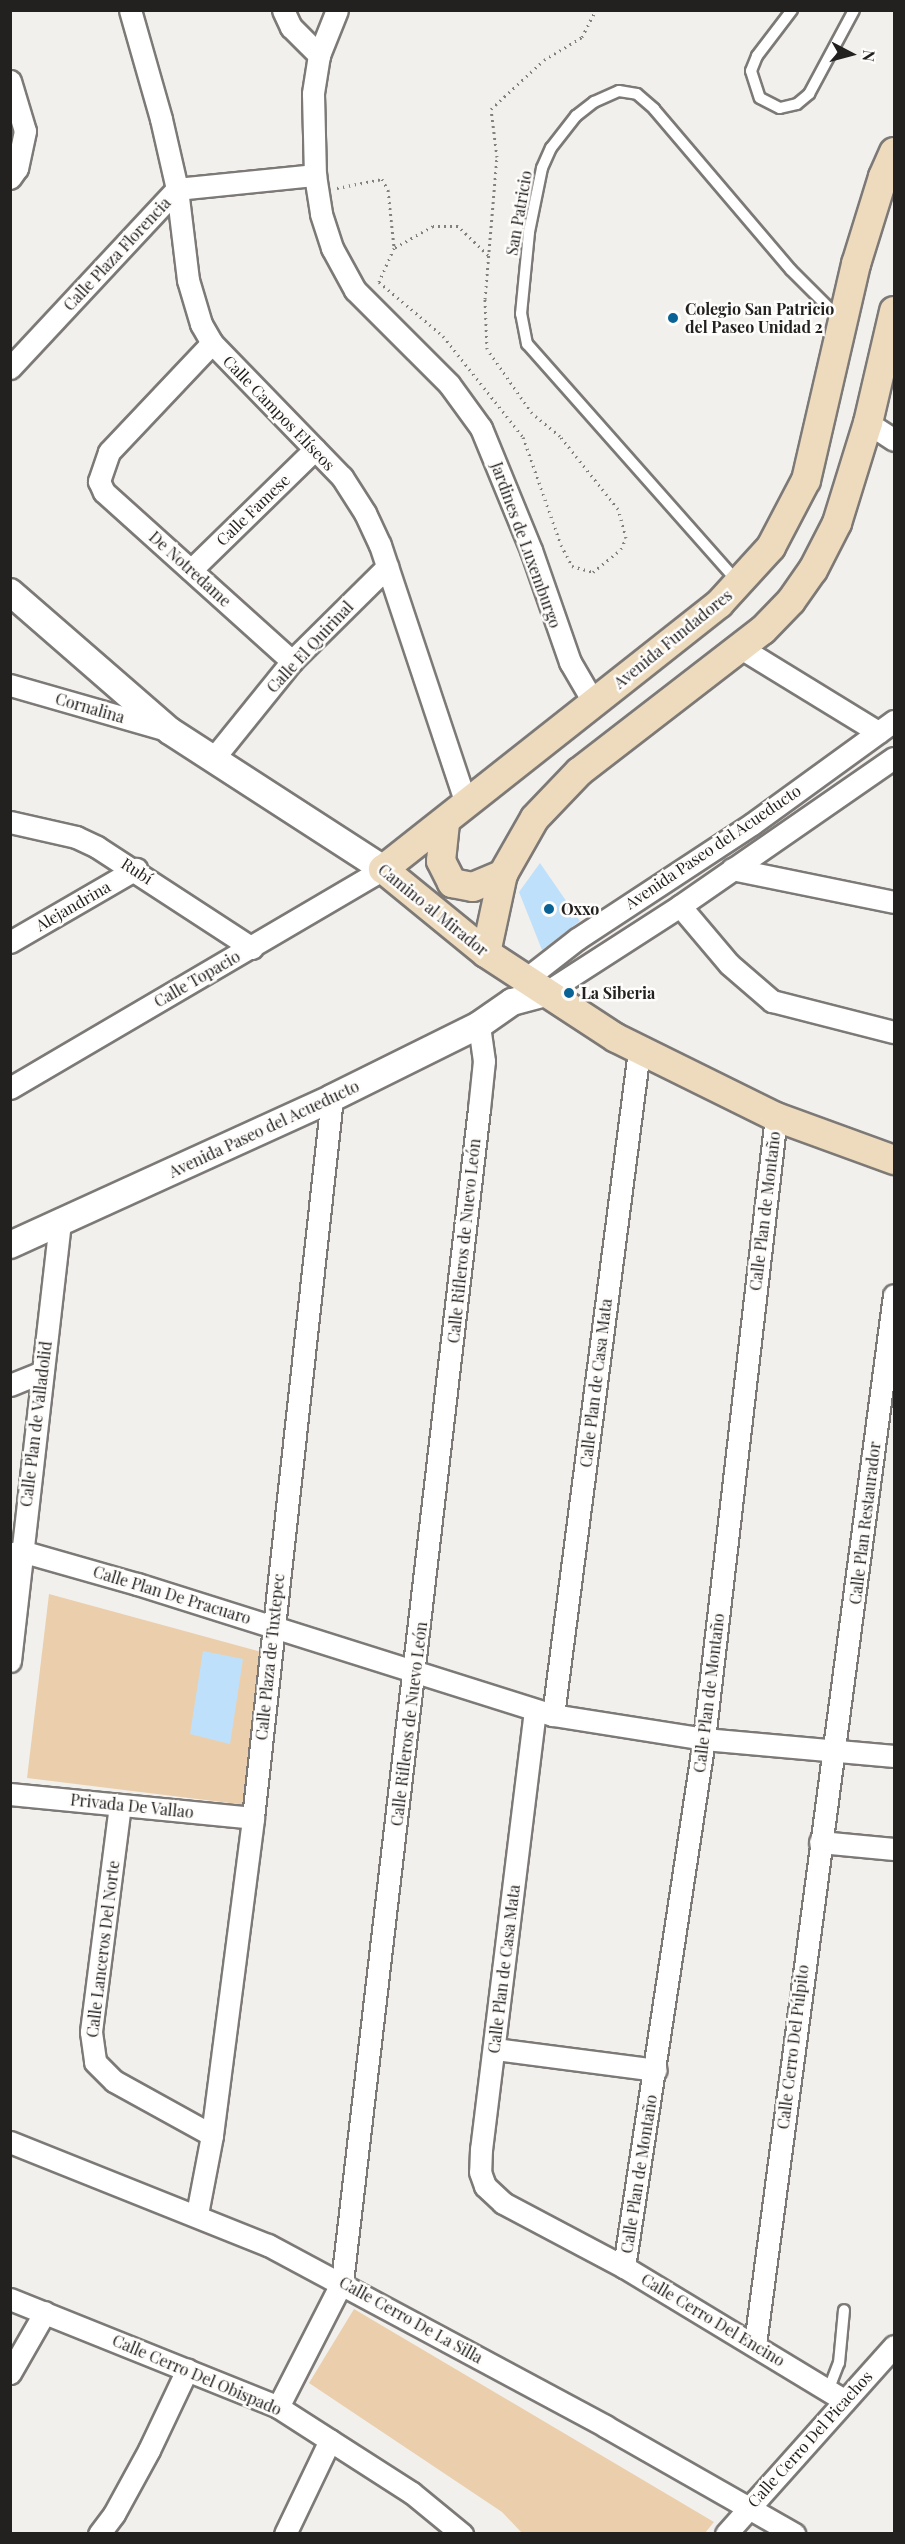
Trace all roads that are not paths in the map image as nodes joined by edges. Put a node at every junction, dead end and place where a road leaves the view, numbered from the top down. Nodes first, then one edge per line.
1 (130, 10) edge
2 (283, 10) edge
3 (337, 10) edge
4 (792, 10) edge
5 (854, 10) edge
6 (319, 55) junction
7 (10, 81) edge
8 (894, 152) edge
9 (10, 178) edge
10 (316, 183) junction
11 (177, 189) junction
12 (894, 311) edge
13 (842, 321) junction
14 (212, 343) junction
15 (10, 368) edge
16 (868, 423) junction
17 (894, 440) edge
18 (315, 449) junction
19 (387, 567) junction
20 (191, 570) junction
21 (739, 584) junction
22 (10, 592) edge
23 (741, 648) junction
24 (292, 661) junction
25 (10, 685) edge
26 (594, 703) junction
27 (886, 726) edge
28 (170, 731) junction
29 (894, 758) edge
30 (213, 759) junction
31 (455, 813) junction
32 (10, 822) edge
33 (752, 824) junction
34 (769, 846) junction
35 (136, 869) junction
36 (383, 869) junction
37 (732, 869) junction
38 (503, 874) junction
39 (894, 902) edge
40 (681, 906) junction
41 (10, 942) edge
42 (252, 948) junction
43 (486, 953) junction
44 (536, 985) junction
45 (479, 1025) junction
46 (894, 1032) edge
47 (639, 1051) junction
48 (10, 1088) edge
49 (332, 1098) junction
50 (776, 1118) junction
51 (894, 1160) edge
52 (60, 1223) junction
53 (10, 1245) edge
54 (894, 1295) edge
55 (43, 1372) junction
56 (10, 1385) edge
57 (16, 1552) edge
58 (272, 1625) junction
59 (10, 1661) edge
60 (416, 1672) junction
61 (544, 1713) junction
62 (704, 1739) junction
63 (836, 1750) junction
64 (894, 1756) edge
65 (10, 1794) edge
66 (120, 1805) junction
67 (254, 1818) junction
68 (820, 1842) junction
69 (894, 1849) edge
70 (495, 2049) junction
71 (656, 2070) junction
72 (212, 2135) junction
73 (10, 2142) edge
74 (516, 2210) joint
75 (197, 2214) junction
76 (624, 2267) junction
77 (342, 2282) junction
78 (10, 2299) edge
79 (844, 2310) dead end
80 (45, 2312) junction
81 (755, 2344) junction
82 (894, 2346) edge
83 (187, 2370) junction
84 (10, 2373) edge
85 (836, 2396) junction
86 (278, 2408) junction
87 (330, 2440) junction
88 (748, 2508) junction
89 (457, 2532) edge
90 (99, 2534) edge
91 (285, 2534) edge
92 (726, 2534) edge
93 (794, 2534) edge

1 - 11 street, Calle Campos Elíseos
2 - 6 street
3 - 6 street, Jardines de Luxemburgo
4 - 5 lane
6 - 10 street, Jardines de Luxemburgo
7 - 9 street
8 - 13 main road, Avenida Fundadores
10 - 11 street, Calle Plaza Florencia
10 - 26 street, Jardines de Luxemburgo
11 - 14 street, Calle Campos Elíseos
11 - 15 street, Calle Plaza Florencia
12 - 16 main road
13 - 21 main road, Avenida Fundadores
13 - 21 lane, San Patricio
14 - 18 street, Calle Campos Elíseos
14 - 20 street, De Notredame
16 - 17 street
16 - 23 main road
18 - 19 street, Calle Campos Elíseos
18 - 20 street, Calle Famese
19 - 24 street, Calle El Quirinal
19 - 31 street, Calle Campos Elíseos
20 - 24 street, De Notredame
21 - 26 main road, Avenida Fundadores
22 - 28 street, Camino al Mirador
23 - 27 street
23 - 38 main road
24 - 30 street, Calle El Quirinal
25 - 28 street, Cornalina
26 - 31 main road, Avenida Fundadores
27 - 33 street, Avenida Paseo del Acueducto
28 - 30 street, Camino al Mirador
29 - 34 street, Avenida Paseo del Acueducto
30 - 36 street, Camino al Mirador
31 - 36 main road, Avenida Fundadores
31 - 38 main road
32 - 35 street, Rubí
33 - 34 street
33 - 44 street, Avenida Paseo del Acueducto
34 - 37 street, Avenida Paseo del Acueducto
35 - 41 street, Alejandrina
35 - 42 street, Rubí
36 - 42 street, Calle Topacio
36 - 43 main road, Camino al Mirador
37 - 39 street
37 - 40 street, Avenida Paseo del Acueducto
38 - 43 main road
40 - 44 street, Avenida Paseo del Acueducto
40 - 46 street
42 - 48 street, Calle Topacio
43 - 44 main road, Camino al Mirador
44 - 45 street, Avenida Paseo del Acueducto
44 - 47 main road, Camino al Mirador
45 - 49 street, Avenida Paseo del Acueducto
45 - 60 street, Calle Rifleros de Nuevo León
47 - 50 main road, Camino al Mirador
47 - 61 street, Calle Plan de Casa Mata
49 - 52 street, Avenida Paseo del Acueducto
49 - 58 street, Calle Plaza de Tuxtepec
50 - 51 main road, Camino al Mirador
50 - 62 street, Calle Plan de Montaño
52 - 53 street, Avenida Paseo del Acueducto
52 - 55 street, Calle Plan de Valladolid
54 - 63 street, Calle Plan Restaurador
55 - 56 street
55 - 57 street, Calle Plan de Valladolid
57 - 58 street, Calle Plan De Pracuaro
57 - 59 street, Calle Plan de Valladolid
58 - 60 street, Calle Plan De Pracuaro
58 - 67 street, Calle Plaza de Tuxtepec
60 - 61 street, Calle Plan De Pracuaro
60 - 77 street, Calle Rifleros de Nuevo León
61 - 62 street, Calle Plan De Pracuaro
61 - 70 street, Calle Plan de Casa Mata
62 - 63 street, Calle Plan De Pracuaro
62 - 71 street, Calle Plan de Montaño
63 - 64 street, Calle Plan De Pracuaro
63 - 68 street, Calle Cerro Del Púlpito
65 - 66 street, Privada De Vallao
66 - 67 street, Privada De Vallao
66 - 72 street, Calle Lanceros Del Norte
67 - 72 street, Calle Plaza de Tuxtepec
68 - 69 street
68 - 81 street, Calle Cerro Del Púlpito
70 - 71 street
70 - 74 street, Calle Plan de Casa Mata
71 - 76 street, Calle Plan de Montaño
72 - 75 street, Calle Plaza de Tuxtepec
73 - 75 street, Calle Cerro De La Silla
74 - 76 street, Calle Cerro Del Encino
75 - 77 street, Calle Cerro De La Silla
76 - 81 street, Calle Cerro Del Encino
77 - 86 street, Calle Rifleros de Nuevo León
77 - 88 street, Calle Cerro De La Silla
78 - 80 street, Calle Cerro Del Obispado
79 - 85 lane
80 - 83 street, Calle Cerro Del Obispado
80 - 84 street
81 - 85 street, Calle Cerro Del Encino
82 - 85 street, Calle Cerro Del Picachos
83 - 86 street, Calle Cerro Del Obispado
83 - 90 street
85 - 88 street, Calle Cerro Del Picachos
86 - 87 street, Calle Cerro Del Obispado
87 - 89 street, Calle Cerro Del Obispado
87 - 91 street
88 - 92 street, Calle Cerro Del Picachos
88 - 93 street, Calle Cerro De La Silla

